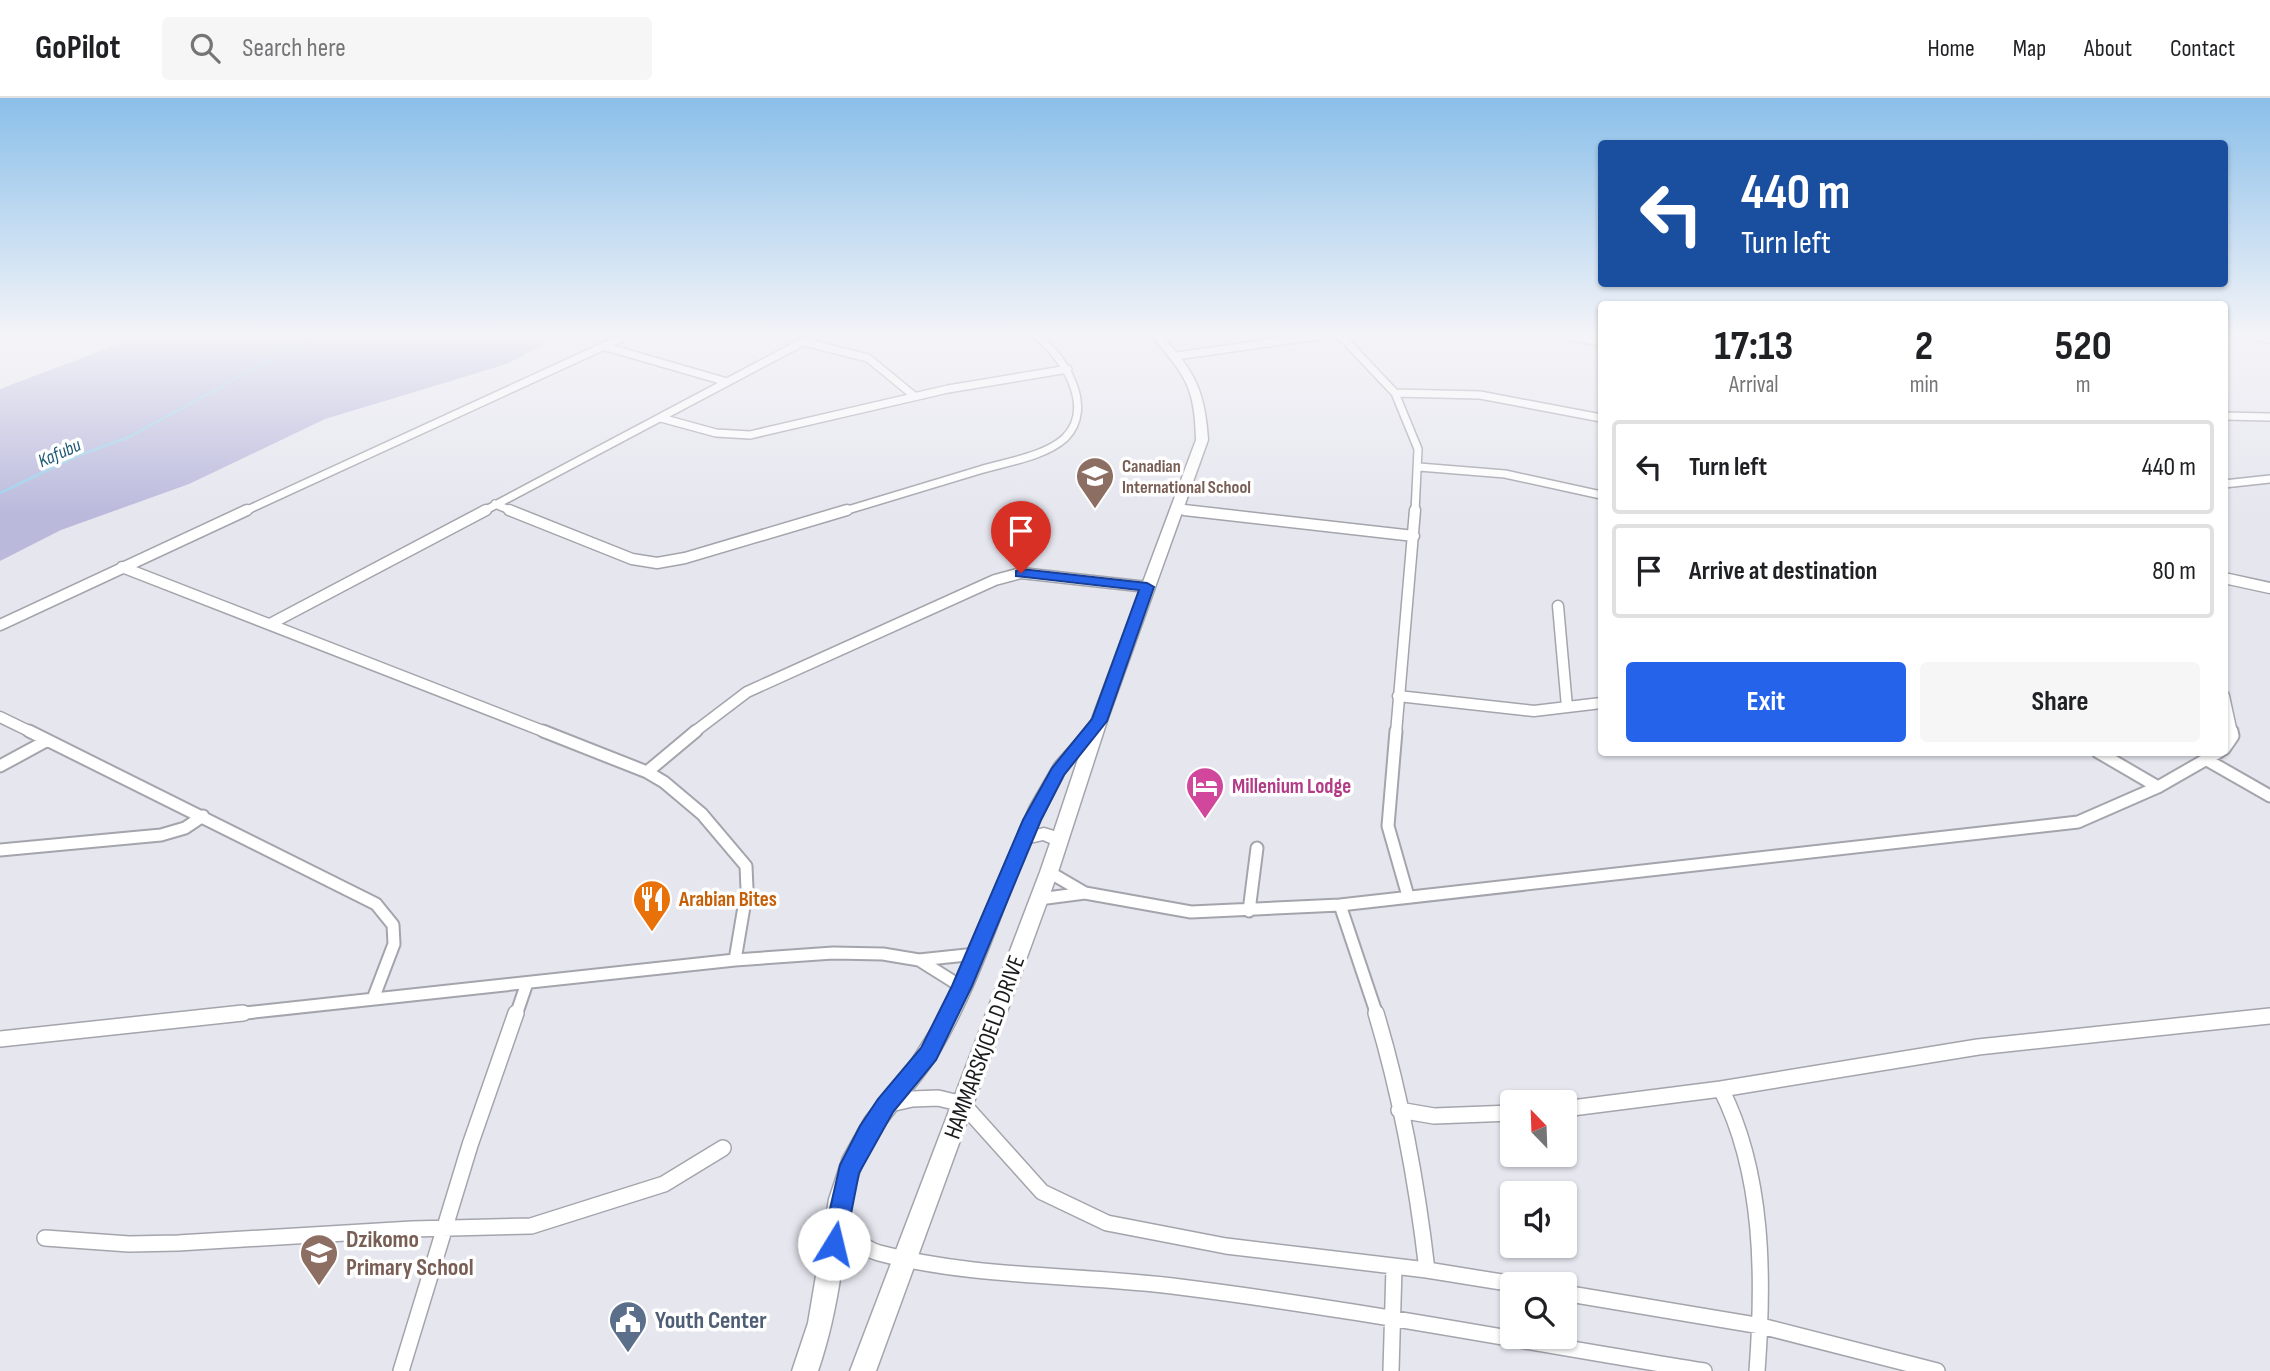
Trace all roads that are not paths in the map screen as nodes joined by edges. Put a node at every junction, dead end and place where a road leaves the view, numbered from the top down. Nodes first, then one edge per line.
1 (495, 395) edge
2 (702, 395) edge
3 (910, 395) edge
4 (1075, 395) edge
5 (1198, 395) edge
6 (1396, 395) edge
7 (1482, 395) edge
8 (2228, 416) edge
9 (1598, 417) edge
10 (2270, 417) edge
11 (661, 418) junction
12 (1419, 467) junction
13 (2270, 479) edge
14 (2228, 484) edge
15 (1598, 494) edge
16 (495, 504) junction
17 (1177, 509) junction
18 (1414, 536) junction
19 (122, 566) junction
20 (2228, 579) edge
21 (1147, 587) junction
22 (2270, 588) edge
23 (1558, 606) dead end
24 (272, 623) junction
25 (0, 625) edge
26 (1398, 696) junction
27 (1598, 704) edge
28 (1567, 707) junction
29 (2228, 714) edge
30 (0, 717) edge
31 (1099, 721) junction
32 (46, 741) junction
33 (2228, 743) edge
34 (2105, 756) edge
35 (2213, 756) edge
36 (2207, 760) junction
37 (0, 766) edge
38 (647, 772) junction
39 (2158, 787) junction
40 (2270, 796) edge
41 (204, 816) junction
42 (1024, 838) junction
43 (1059, 840) junction
44 (1256, 848) dead end
45 (0, 850) edge
46 (1049, 872) junction
47 (1085, 893) junction
48 (1408, 896) junction
49 (1039, 899) junction
50 (1340, 905) junction
51 (1249, 911) junction
52 (976, 954) junction
53 (735, 960) junction
54 (919, 960) junction
55 (527, 983) junction
56 (962, 986) junction
57 (373, 999) junction
58 (2270, 1016) edge
59 (0, 1039) edge
60 (1721, 1089) junction
61 (963, 1104) junction
62 (886, 1105) junction
63 (1577, 1107) edge
64 (1399, 1110) junction
65 (1500, 1113) edge
66 (723, 1148) dead end
67 (837, 1218) junction
68 (447, 1227) junction
69 (45, 1238) dead end
70 (904, 1258) junction
71 (1394, 1268) junction
72 (1427, 1270) junction
73 (1500, 1282) edge
74 (1577, 1295) edge
75 (1394, 1320) junction
76 (1761, 1326) junction
77 (401, 1371) edge
78 (805, 1371) edge
79 (863, 1371) edge
80 (1391, 1371) edge
81 (1704, 1371) edge
82 (1757, 1371) edge
83 (1937, 1371) edge

1 - 19 street
2 - 11 street
3 - 11 street
4 - 16 street
5 - 17 main road, HAMMARSKJOELD DRIVE
6 - 12 street
7 - 9 street
8 - 10 street
11 - 16 street
12 - 15 street
12 - 18 street
13 - 14 street
16 - 24 street
17 - 18 street
17 - 21 main road, HAMMARSKJOELD DRIVE
18 - 26 street
19 - 24 street
19 - 25 street
20 - 22 street
21 - 31 main road, HAMMARSKJOELD DRIVE
21 - 38 street
23 - 28 street
24 - 38 street
26 - 28 street
26 - 48 street
27 - 28 street
29 - 33 street
30 - 32 street
31 - 42 main road, HAMMARSKJOELD DRIVE
31 - 43 main road, HAMMARSKJOELD DRIVE
32 - 37 street
32 - 41 street
34 - 39 street
35 - 36 street
36 - 39 street
36 - 40 street
38 - 53 street
39 - 48 street
41 - 45 street
41 - 57 street
42 - 43 main road
42 - 52 main road, HAMMARSKJOELD DRIVE
43 - 46 main road, HAMMARSKJOELD DRIVE
44 - 51 street
46 - 47 street
46 - 49 main road, HAMMARSKJOELD DRIVE
47 - 49 street
47 - 51 street
48 - 50 street
49 - 61 main road, HAMMARSKJOELD DRIVE
50 - 51 street
50 - 64 street
52 - 54 street
52 - 56 main road, HAMMARSKJOELD DRIVE
53 - 54 street
53 - 55 street
54 - 56 street
55 - 57 street
55 - 68 street
56 - 62 main road, HAMMARSKJOELD DRIVE
57 - 59 street
58 - 60 street
60 - 63 street
60 - 76 street
61 - 62 street
61 - 70 main road, HAMMARSKJOELD DRIVE
61 - 71 street
62 - 67 main road, HAMMARSKJOELD DRIVE
64 - 65 street
64 - 72 street
66 - 68 street
67 - 70 street
67 - 78 main road, HAMMARSKJOELD DRIVE
68 - 69 street
68 - 77 street
70 - 75 street
70 - 79 main road, HAMMARSKJOELD DRIVE
71 - 72 street
71 - 75 street
72 - 73 street
74 - 76 street
75 - 80 street
75 - 81 street
76 - 82 street
76 - 83 street

